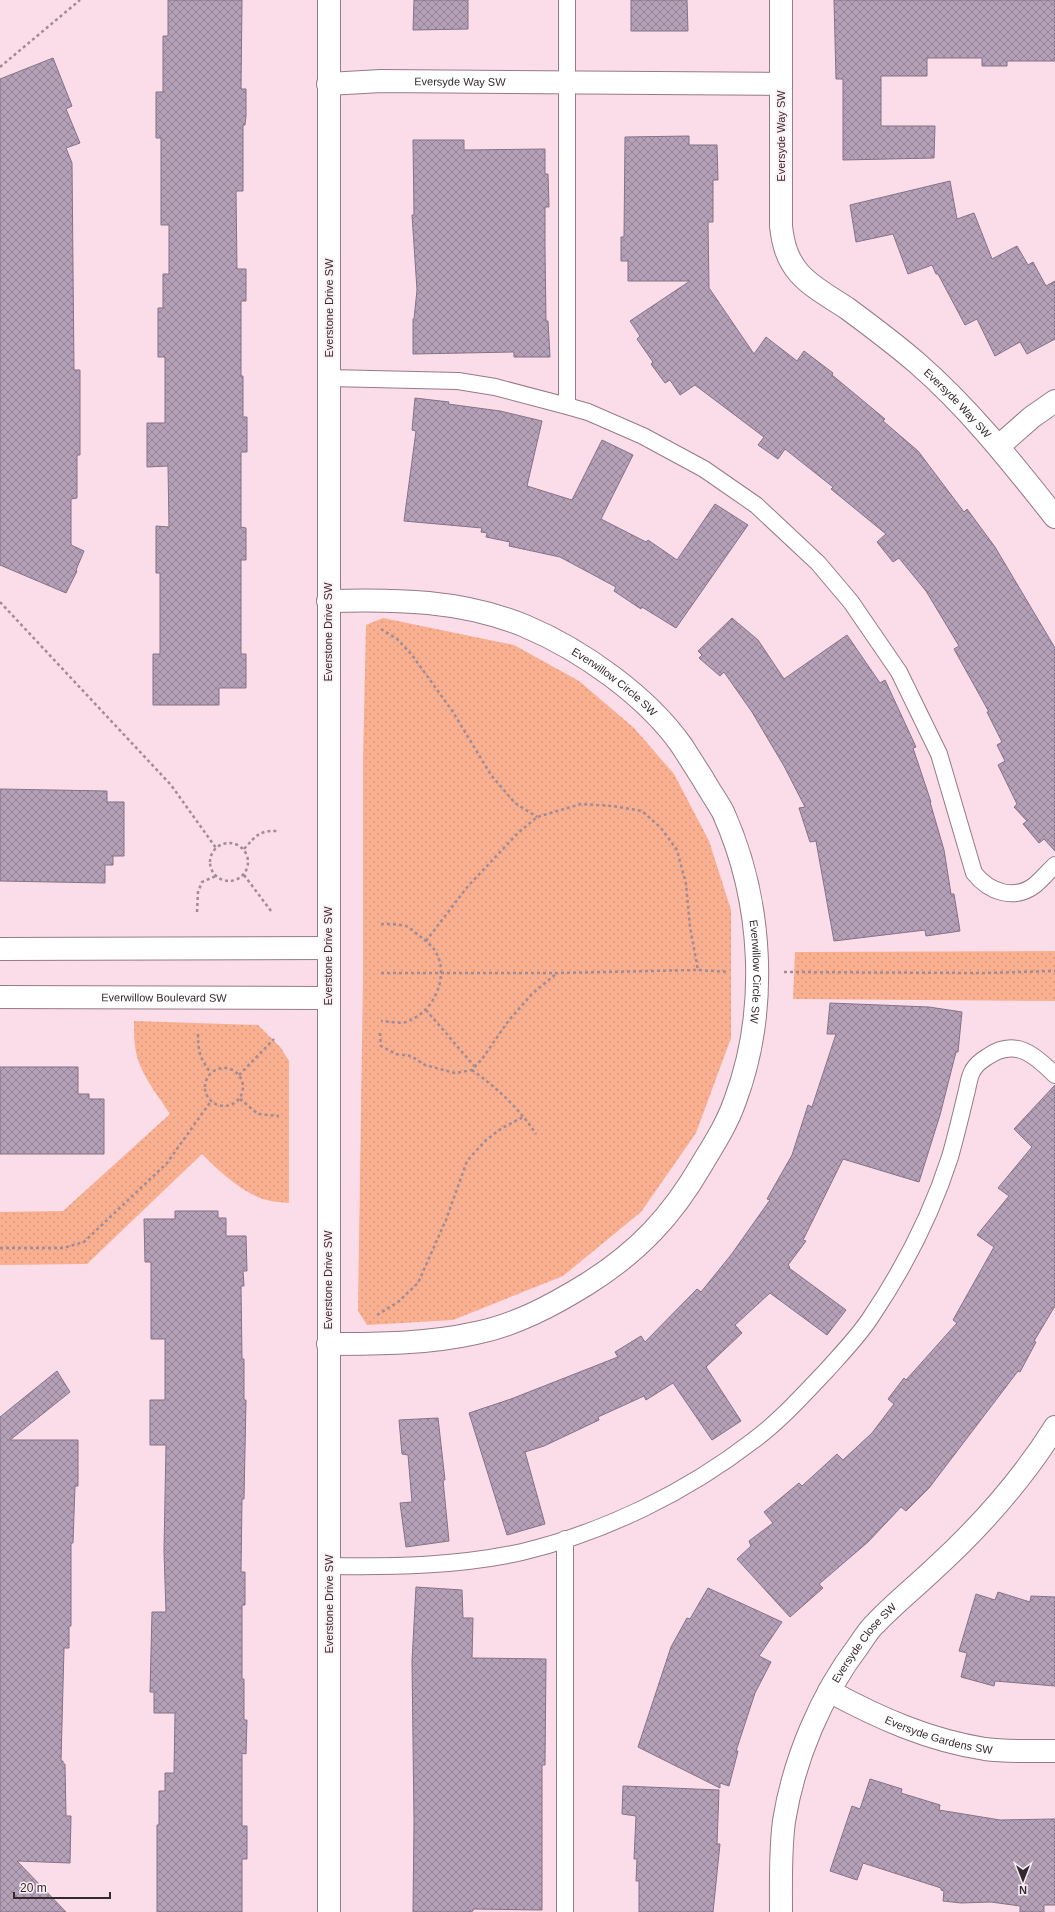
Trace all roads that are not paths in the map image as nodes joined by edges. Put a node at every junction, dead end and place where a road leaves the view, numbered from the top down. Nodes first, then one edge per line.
1 (329, 0) edge
2 (567, 0) edge
3 (781, 0) edge
4 (567, 83) junction
5 (328, 84) junction
6 (781, 84) junction
7 (329, 378) junction
8 (1055, 401) edge
9 (567, 406) junction
10 (999, 446) junction
11 (1055, 517) edge
12 (328, 601) junction
13 (1055, 865) edge
14 (328, 948) junction
15 (0, 949) edge
16 (0, 997) edge
17 (328, 998) junction
18 (1055, 1075) edge
19 (328, 1344) junction
20 (1055, 1427) edge
21 (565, 1539) junction
22 (329, 1566) junction
23 (829, 1691) junction
24 (1055, 1751) edge
25 (329, 1912) edge
26 (565, 1912) edge
27 (781, 1912) edge

1 - 5 street, Everstone Drive SW
2 - 4 lane
3 - 6 street
4 - 5 street, Eversyde Way SW
4 - 6 street, Eversyde Way SW
4 - 9 lane
5 - 7 street, Everstone Drive SW
6 - 10 street, Eversyde Way SW
7 - 9 lane
7 - 12 street, Everstone Drive SW
8 - 10 street, Eversyde Way SW
9 - 13 lane
10 - 11 street, Eversyde Way SW
12 - 14 street, Everstone Drive SW
12 - 19 street, Everwillow Circle SW
14 - 15 street
14 - 17 street, Everstone Drive SW
16 - 17 street, Everwillow Boulevard SW
17 - 19 street, Everstone Drive SW
18 - 21 lane
19 - 22 street, Everstone Drive SW
20 - 23 street, Eversyde Close SW
21 - 22 lane
21 - 26 lane
22 - 25 street, Everstone Drive SW
23 - 24 street, Eversyde Gardens SW
23 - 27 street, Eversyde Close SW

